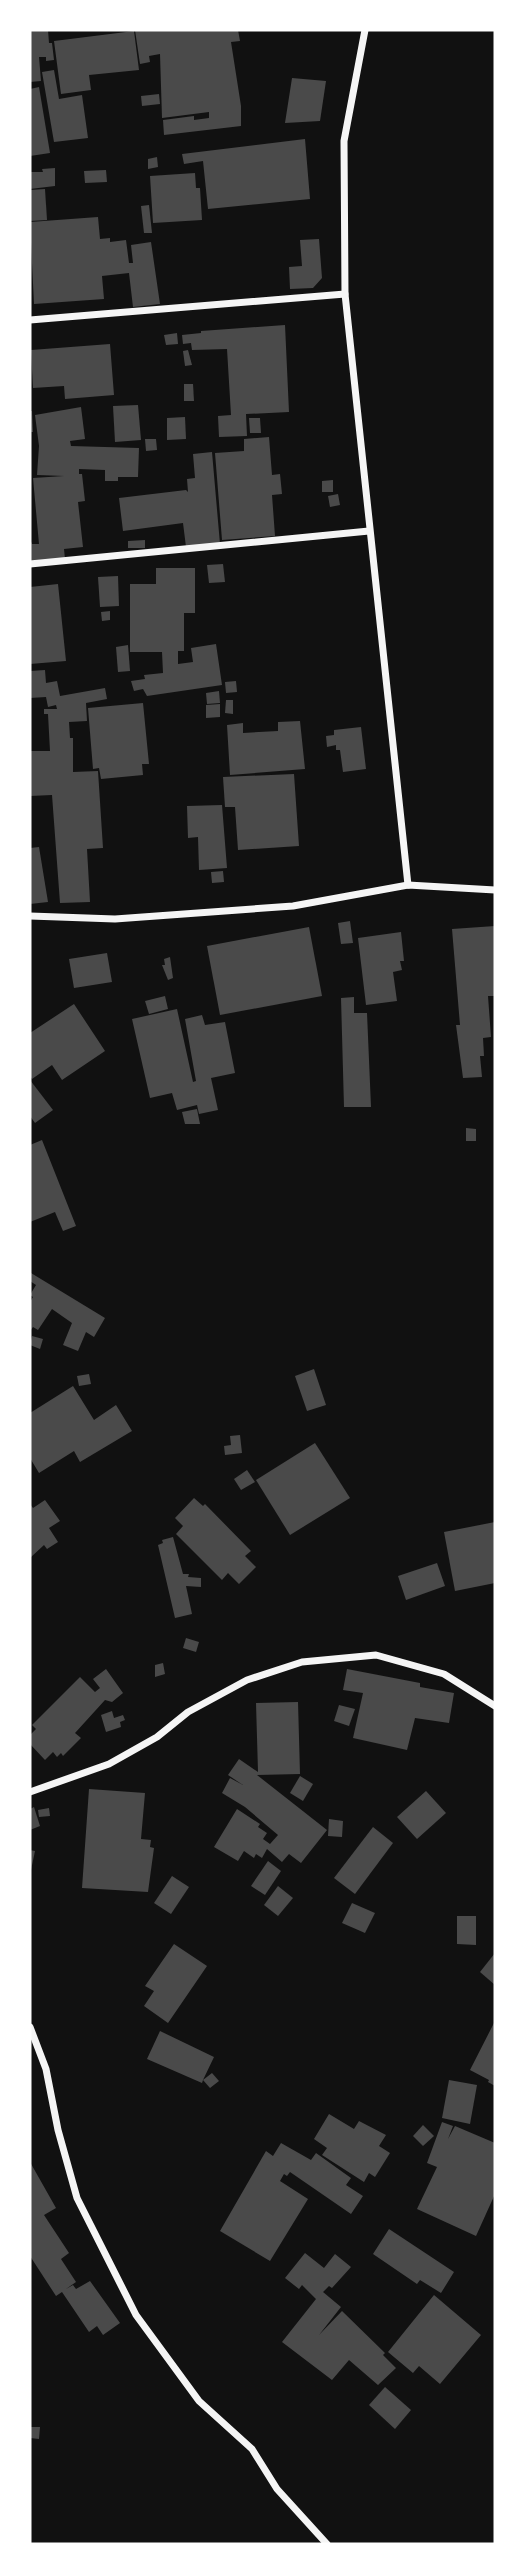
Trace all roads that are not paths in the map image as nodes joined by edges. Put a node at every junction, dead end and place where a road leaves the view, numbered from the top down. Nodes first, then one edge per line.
1 (365, 30) edge
2 (345, 294) junction
3 (30, 320) edge
4 (369, 531) junction
5 (30, 564) edge
6 (408, 885) junction
7 (495, 890) edge
8 (30, 916) edge
9 (495, 1706) edge
10 (30, 1792) edge
11 (30, 2027) edge
12 (327, 2544) edge

1 - 2 street
2 - 3 street
2 - 4 street
4 - 5 street
4 - 6 street
6 - 7 street
6 - 8 street
9 - 10 street
11 - 12 street

